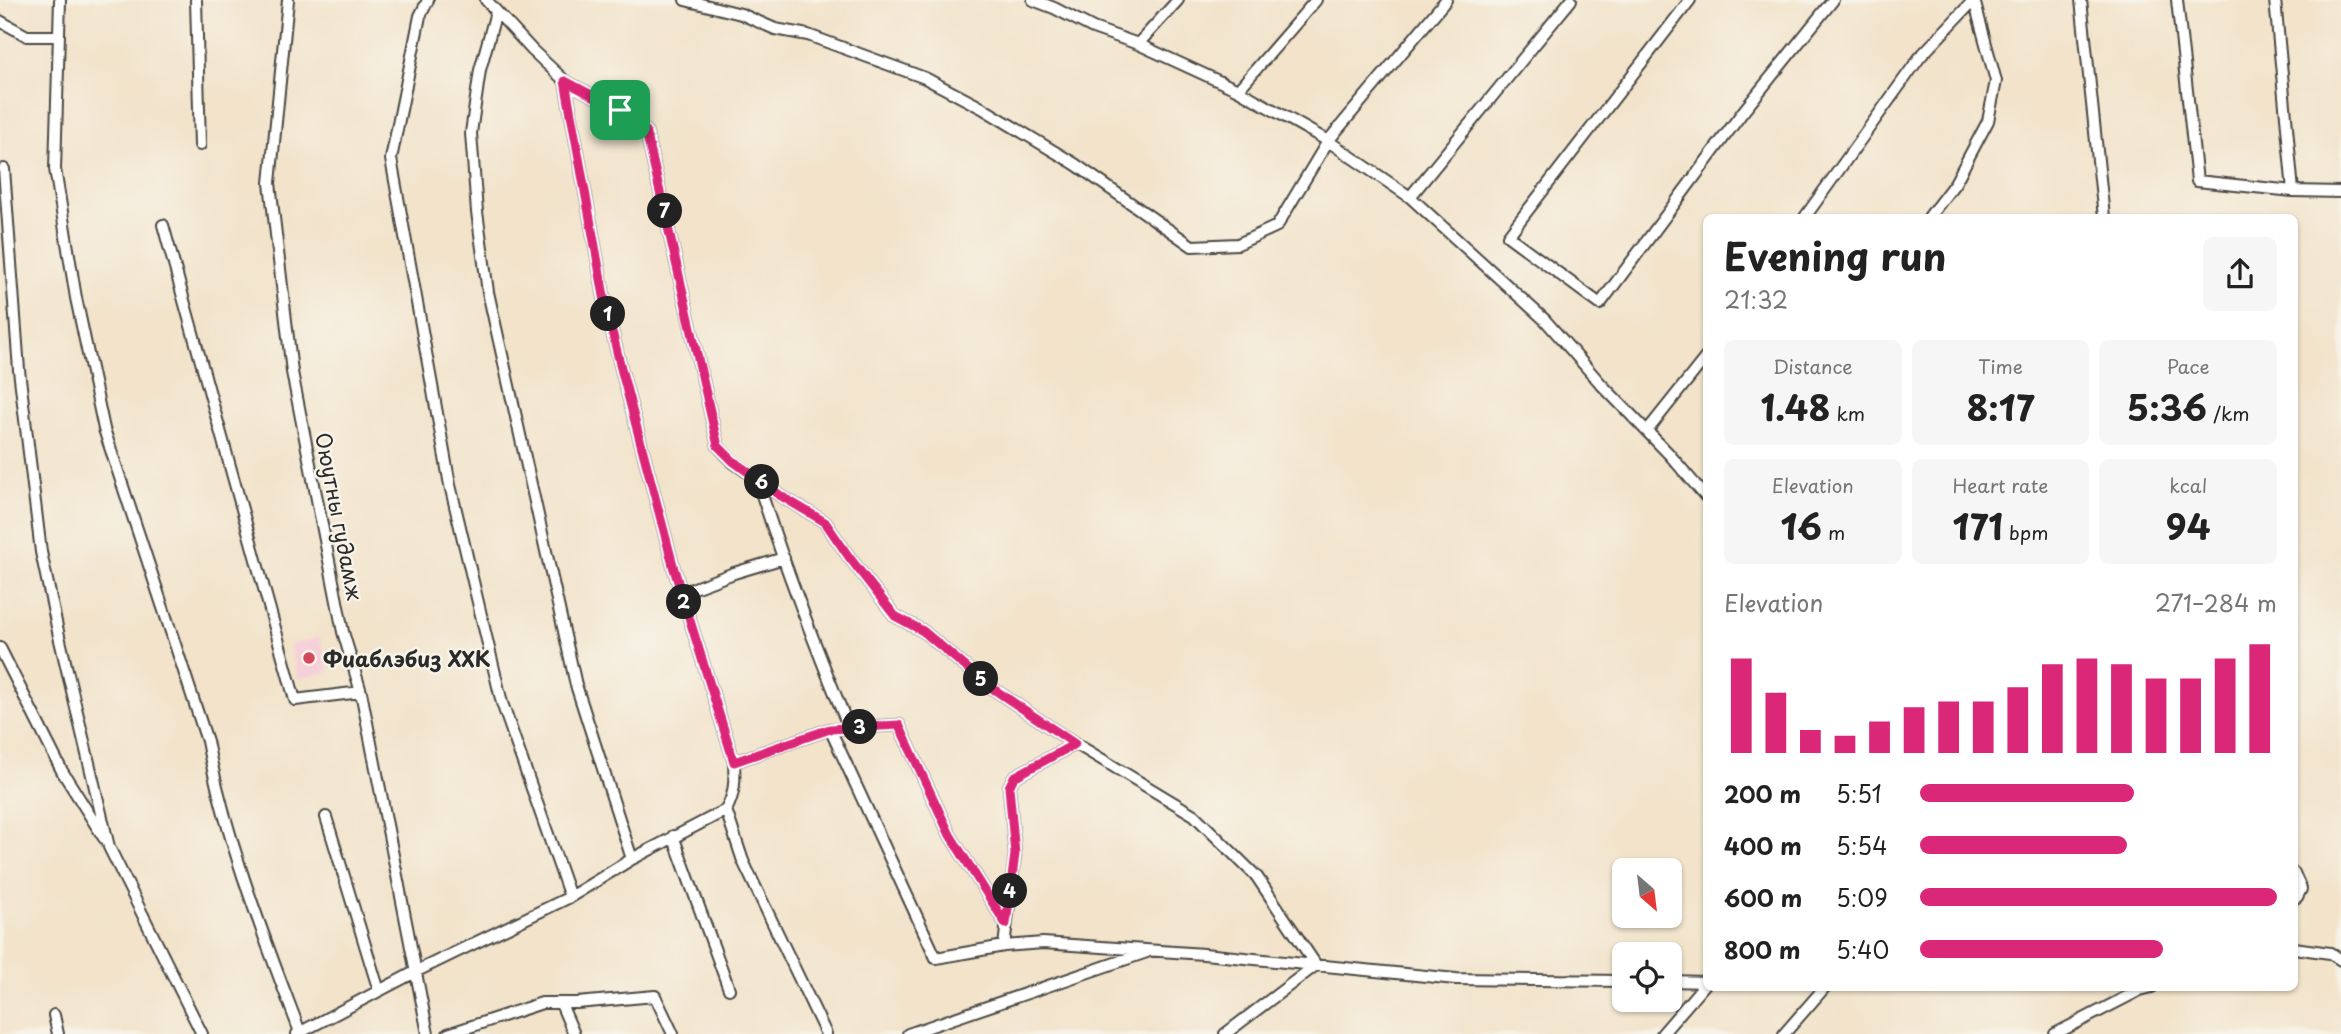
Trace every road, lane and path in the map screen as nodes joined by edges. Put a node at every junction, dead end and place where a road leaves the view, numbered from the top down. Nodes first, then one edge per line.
1 (60, 0) edge
2 (196, 0) edge
3 (288, 0) edge
4 (428, 0) edge
5 (486, 0) edge
6 (685, 0) edge
7 (1033, 0) edge
8 (1178, 0) edge
9 (1316, 0) edge
10 (1446, 0) edge
11 (1571, 0) edge
12 (1690, 0) edge
13 (1833, 0) edge
14 (1974, 0) edge
15 (2081, 0) edge
16 (2177, 0) edge
17 (2275, 0) edge
18 (1058, 4) edge
19 (496, 12) junction
20 (0, 21) edge
21 (59, 36) junction
22 (1138, 44) junction
23 (565, 81) junction
24 (1237, 90) junction
25 (1328, 141) junction
26 (200, 145) dead end
27 (4, 169) dead end
28 (2293, 191) junction
29 (2341, 192) edge
30 (1410, 197) junction
31 (1807, 214) edge
32 (1931, 214) edge
33 (2104, 214) edge
34 (163, 225) dead end
35 (5, 268) edge
36 (1703, 361) edge
37 (1647, 432) junction
38 (757, 479) junction
39 (1703, 495) edge
40 (784, 558) junction
41 (681, 593) junction
42 (0, 648) edge
43 (361, 692) junction
44 (849, 728) junction
45 (830, 729) junction
46 (1075, 744) junction
47 (734, 762) junction
48 (726, 810) junction
49 (326, 817) dead end
50 (673, 836) junction
51 (109, 847) junction
52 (632, 859) junction
53 (570, 897) junction
54 (1006, 924) junction
55 (1004, 946) junction
56 (2298, 947) edge
57 (1151, 951) junction
58 (2341, 960) edge
59 (1316, 965) junction
60 (417, 971) junction
61 (1612, 981) edge
62 (1682, 981) edge
63 (1703, 982) edge
64 (1703, 986) edge
65 (729, 989) dead end
66 (379, 991) junction
67 (1822, 991) edge
68 (2138, 991) edge
69 (561, 1004) junction
70 (54, 1015) dead end
71 (299, 1033) edge
72 (58, 1034) edge
73 (202, 1034) edge
74 (428, 1034) edge
75 (448, 1034) edge
76 (573, 1034) edge
77 (673, 1034) edge
78 (826, 1034) edge
79 (908, 1034) edge
80 (1225, 1034) edge
81 (1662, 1034) edge
82 (1784, 1034) edge
83 (2055, 1034) edge

1 - 21 street
2 - 26 street
3 - 43 street, Оюутны гудамж
4 - 53 street
5 - 19 street
6 - 25 street
7 - 18 street
8 - 22 street
9 - 24 street
10 - 25 street
11 - 30 street
12 - 13 street
14 - 31 street
14 - 32 street
15 - 33 street
16 - 28 street
17 - 28 street
18 - 22 street
19 - 23 street
19 - 52 street
20 - 21 street
21 - 71 street
22 - 24 street
23 - 38 street
23 - 41 street
24 - 25 street
25 - 30 street
27 - 35 street
28 - 29 street
30 - 37 street
34 - 43 street
35 - 51 street
36 - 37 street
37 - 39 street
38 - 40 street
38 - 46 street
40 - 41 street
40 - 44 street
41 - 47 street
42 - 51 street
43 - 60 street, Оюутны гудамж
44 - 45 street
44 - 54 street
45 - 47 street
45 - 55 street
46 - 54 street
46 - 59 street
47 - 48 street
48 - 50 street
48 - 78 street
49 - 66 street
50 - 52 street
50 - 65 street
51 - 73 street
52 - 53 street
53 - 60 street
54 - 55 street
55 - 57 street
56 - 58 street
57 - 59 street
57 - 79 street
59 - 61 street
59 - 80 street
60 - 66 street
60 - 74 street, Оюутны гудамж
62 - 63 street
64 - 81 street
66 - 71 street
67 - 82 street
68 - 83 street
69 - 75 street
69 - 76 street
69 - 77 street
70 - 72 street

